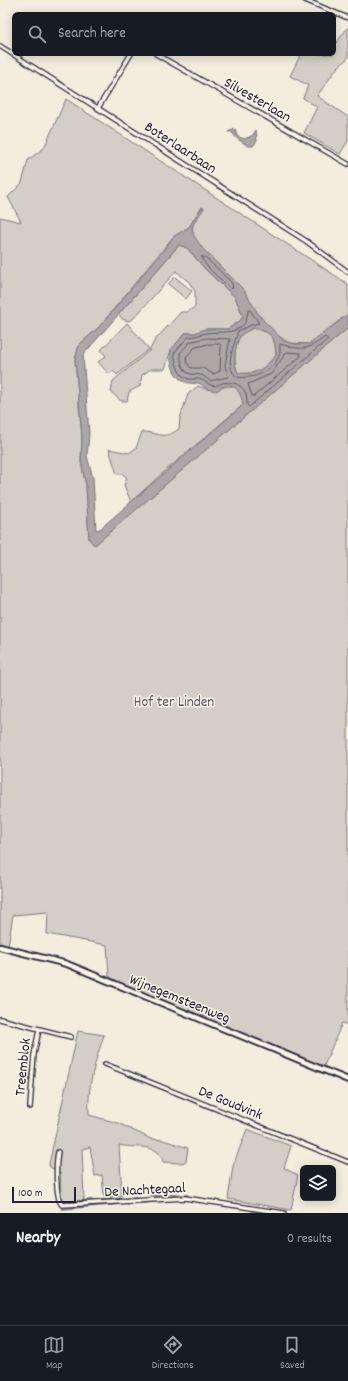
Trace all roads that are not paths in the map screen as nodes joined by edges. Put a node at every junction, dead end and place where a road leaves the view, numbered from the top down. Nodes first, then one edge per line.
1 (305, 0) edge
2 (334, 12) edge
3 (336, 13) edge
4 (348, 18) edge
5 (0, 46) edge
6 (12, 54) edge
7 (16, 56) edge
8 (130, 56) edge
9 (159, 56) edge
10 (98, 108) junction
11 (348, 164) edge
12 (348, 272) edge
13 (0, 947) edge
14 (0, 1019) edge
15 (39, 1030) junction
16 (71, 1037) dead end
17 (104, 1064) dead end
18 (348, 1080) edge
19 (30, 1108) dead end
20 (58, 1152) dead end
21 (348, 1162) edge
22 (284, 1213) edge

1 - 2 street
3 - 4 street
5 - 6 street, Boterlaarbaan
7 - 10 street, Boterlaarbaan
8 - 10 street
9 - 11 street, Silvesterlaan
10 - 12 street, Boterlaarbaan
13 - 18 street, Wijnegemsteenweg
14 - 15 street, Treemblok
15 - 16 street, Treemblok
15 - 19 street, Treemblok
17 - 21 street, De Goudvink
20 - 22 street, De Nachtegaal

